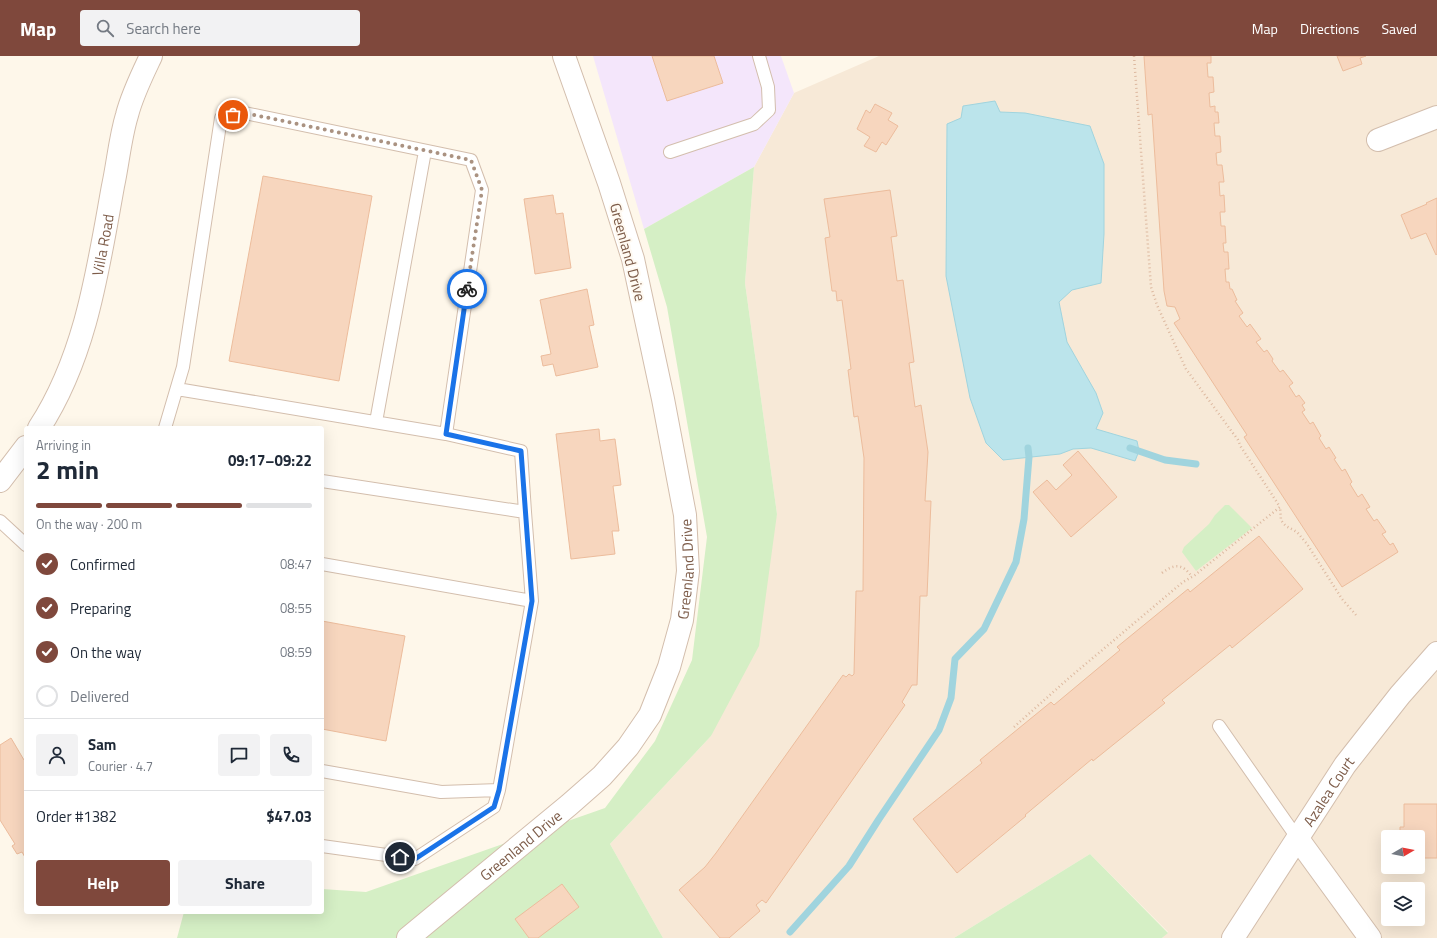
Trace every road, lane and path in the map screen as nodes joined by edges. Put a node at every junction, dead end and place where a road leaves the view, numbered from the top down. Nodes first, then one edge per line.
1 (151, 56) edge
2 (564, 56) edge
3 (759, 56) edge
4 (1134, 56) edge
5 (1437, 117) edge
6 (1378, 140) dead end
7 (425, 151) junction
8 (670, 152) dead end
9 (177, 389) junction
10 (376, 422) junction
11 (40, 426) edge
12 (166, 426) edge
13 (446, 434) junction
14 (24, 450) edge
15 (0, 481) edge
16 (324, 481) edge
17 (1280, 507) junction
18 (526, 512) junction
19 (0, 521) edge
20 (24, 543) edge
21 (324, 564) edge
22 (1162, 574) dead end
23 (1192, 577) junction
24 (532, 601) junction
25 (1356, 615) dead end
26 (1437, 653) edge
27 (1219, 726) dead end
28 (1014, 727) dead end
29 (324, 771) edge
30 (499, 790) junction
31 (1298, 839) junction
32 (324, 846) edge
33 (408, 938) edge
34 (1233, 938) edge
35 (1370, 938) edge

1 - 11 street, Villa Road
2 - 33 street, Greenland Drive
3 - 8 lane
4 - 17 path
5 - 6 street
7 - 9 lane
7 - 10 lane
7 - 13 lane
9 - 10 lane
9 - 12 lane
10 - 13 lane
13 - 18 lane
14 - 15 street
16 - 18 lane
17 - 23 path
17 - 25 path
18 - 24 lane
19 - 20 lane
21 - 24 lane
22 - 23 path
23 - 28 path
24 - 30 lane
26 - 31 street, Azalea Court
27 - 31 lane
29 - 30 lane
30 - 32 lane
31 - 34 street, Azalea Court
31 - 35 street

